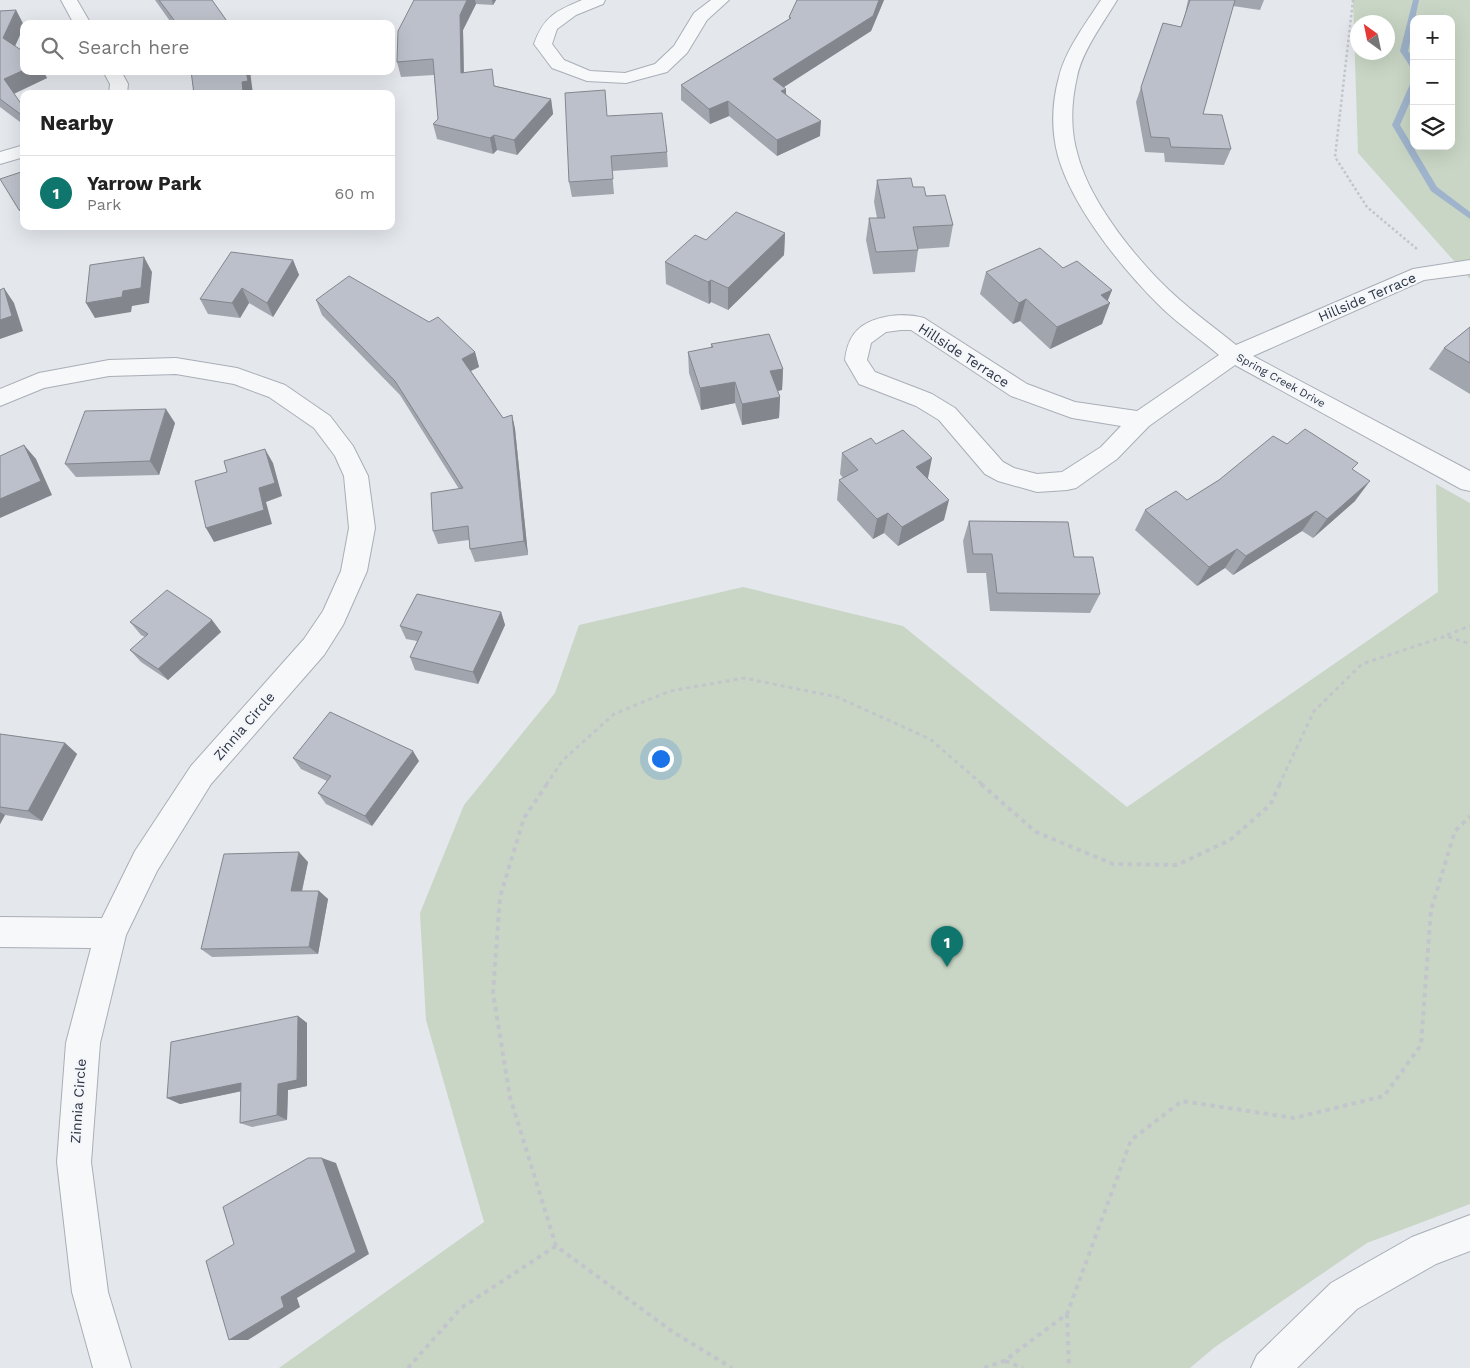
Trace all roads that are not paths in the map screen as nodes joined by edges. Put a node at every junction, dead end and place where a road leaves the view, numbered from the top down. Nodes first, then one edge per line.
1 (69, 0) edge
2 (597, 0) edge
3 (721, 0) edge
4 (1109, 0) edge
5 (81, 20) edge
6 (114, 75) edge
7 (118, 90) edge
8 (20, 152) edge
9 (0, 158) edge
10 (1470, 267) edge
11 (1234, 355) junction
12 (0, 398) edge
13 (1141, 420) junction
14 (1470, 482) edge
15 (0, 932) edge
16 (111, 933) junction
17 (1470, 1233) edge
18 (112, 1368) edge
19 (1270, 1368) edge

1 - 5 street
2 - 3 street
4 - 11 street, Spring Creek Drive
6 - 7 street
8 - 9 street
10 - 11 street, Hillside Terrace
11 - 13 street, Hillside Terrace
11 - 14 street, Spring Creek Drive
12 - 16 street, Zinnia Circle
13 - 13 street, Hillside Terrace
15 - 16 street
16 - 18 street, Zinnia Circle
17 - 19 street

